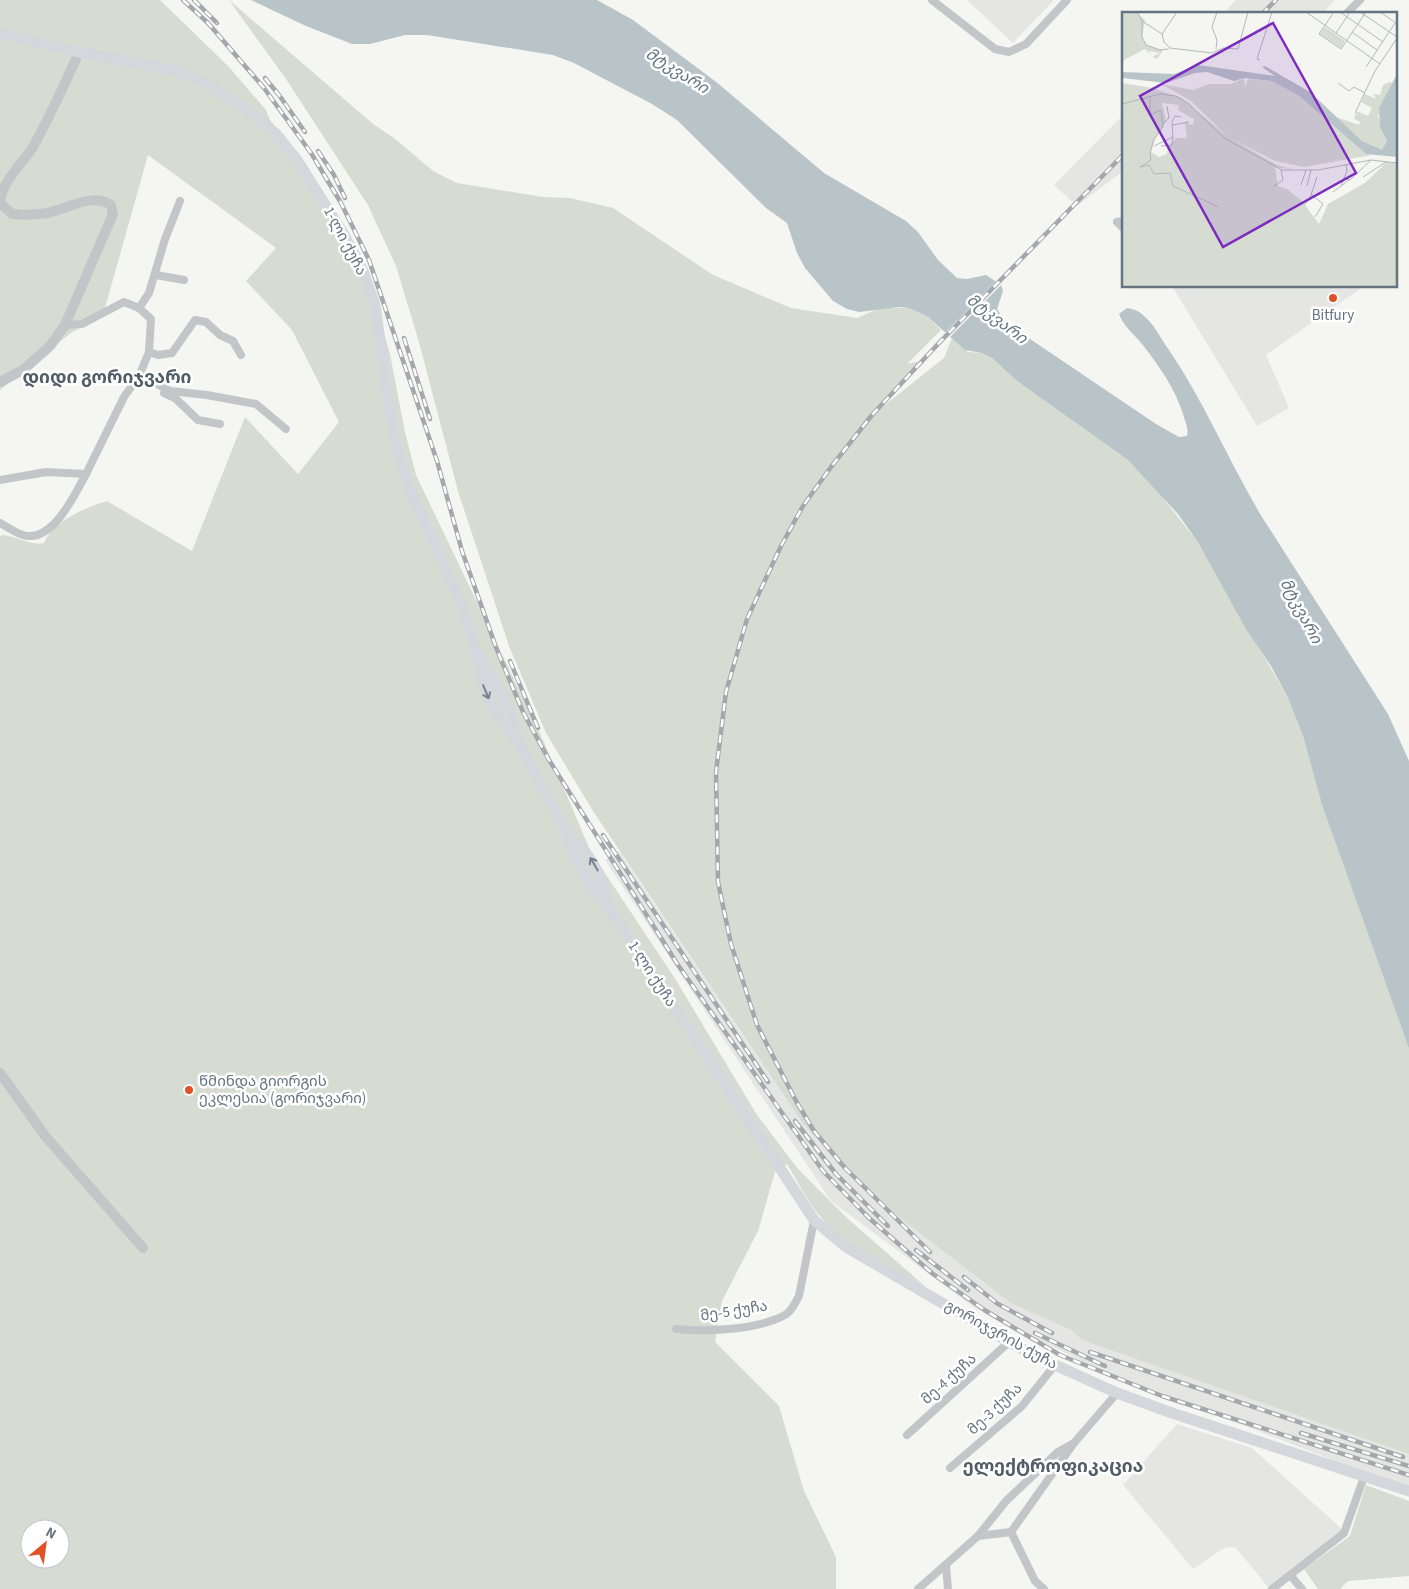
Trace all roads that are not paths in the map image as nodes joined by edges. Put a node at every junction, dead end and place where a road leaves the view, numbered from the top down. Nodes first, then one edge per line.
1 (932, 0) edge
2 (1067, 0) edge
3 (1360, 0) edge
4 (1348, 12) edge
5 (0, 33) edge
6 (79, 52) junction
7 (180, 202) dead end
8 (156, 275) junction
9 (184, 280) dead end
10 (140, 308) junction
11 (65, 325) junction
12 (149, 352) junction
13 (240, 355) dead end
14 (142, 377) junction
15 (0, 382) edge
16 (220, 424) dead end
17 (286, 430) dead end
18 (86, 474) junction
19 (0, 480) edge
20 (0, 523) edge
21 (694, 1038) joint
22 (0, 1074) edge
23 (814, 1220) junction
24 (143, 1248) dead end
25 (676, 1330) dead end
26 (1009, 1342) junction
27 (1055, 1365) junction
28 (1117, 1393) junction
29 (906, 1435) dead end
30 (1074, 1443) junction
31 (950, 1468) dead end
32 (1364, 1477) junction
33 (1409, 1491) edge
34 (1011, 1532) junction
35 (978, 1536) junction
36 (946, 1566) junction
37 (1290, 1575) junction
38 (918, 1589) edge
39 (948, 1589) edge
40 (1044, 1589) edge
41 (1272, 1589) edge
42 (1302, 1589) edge

1 - 2 street
3 - 4 street
5 - 6 main road, 1-ლი ქუჩა
6 - 11 street
6 - 21 main road, 1-ლი ქუჩა
7 - 8 street
8 - 9 street
8 - 10 street
10 - 11 street
10 - 12 street
11 - 15 street
12 - 13 street
12 - 14 street
14 - 16 street
14 - 17 street
14 - 18 street
18 - 19 street
18 - 20 street
21 - 23 main road, გორიჯვრის ქუჩა
22 - 24 street
23 - 25 street, მე-5 ქუჩა
23 - 26 main road, გორიჯვრის ქუჩა
26 - 27 main road, გორიჯვრის ქუჩა
26 - 29 street, მე-4 ქუჩა
27 - 28 main road, გორიჯვრის ქუჩა
27 - 31 street, მე-3 ქუჩა
28 - 30 street
28 - 32 main road, გორიჯვრის ქუჩა
30 - 34 street
30 - 35 street
32 - 33 main road, გორიჯვრის ქუჩა
32 - 37 street
34 - 35 street
34 - 40 street
35 - 36 street
36 - 38 street
36 - 39 street
37 - 41 street
37 - 42 street

